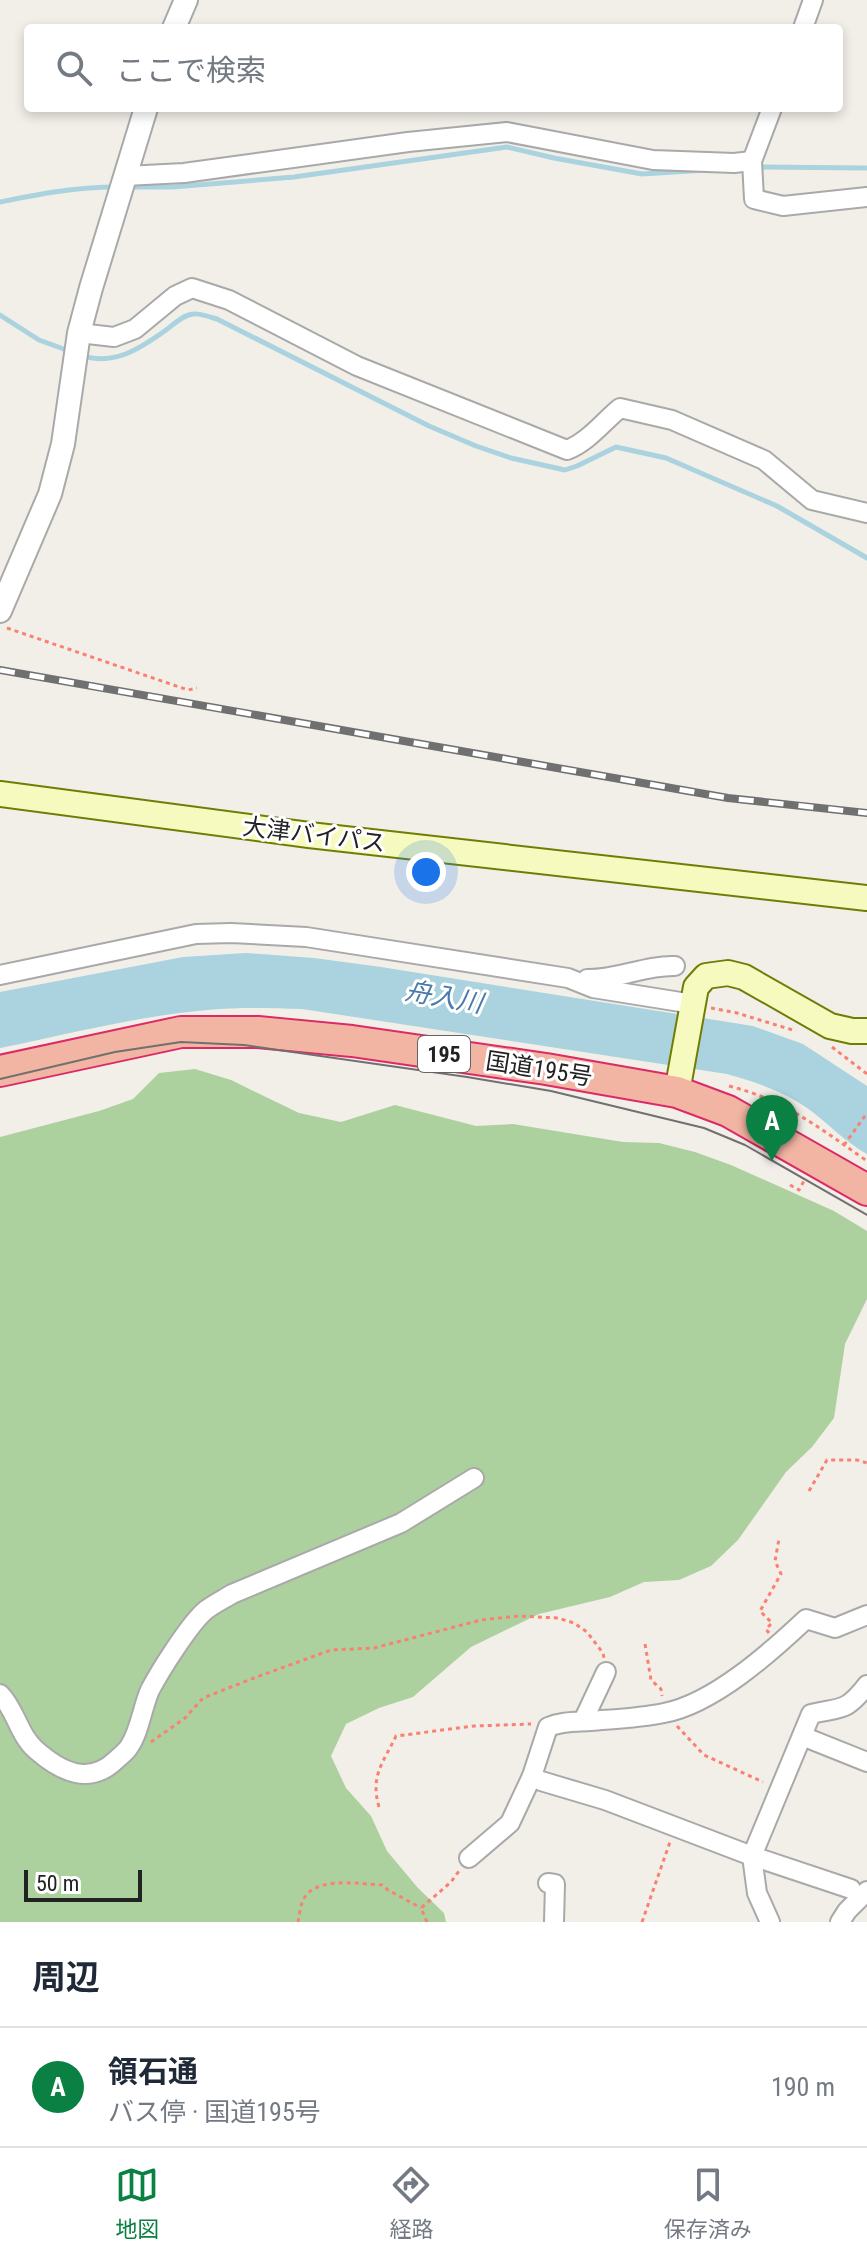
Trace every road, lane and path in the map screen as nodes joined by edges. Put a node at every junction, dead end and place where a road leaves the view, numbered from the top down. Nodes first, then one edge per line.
1 (186, 0) edge
2 (813, 0) edge
3 (176, 24) edge
4 (804, 24) edge
5 (145, 112) edge
6 (770, 112) edge
7 (752, 161) junction
8 (125, 176) junction
9 (867, 197) edge
10 (79, 333) junction
11 (867, 513) edge
12 (0, 611) edge
13 (0, 626) edge
14 (197, 688) dead end
15 (0, 794) edge
16 (867, 898) edge
17 (675, 966) dead end
18 (0, 975) edge
19 (568, 978) junction
20 (692, 1007) junction
21 (797, 1031) dead end
22 (867, 1031) edge
23 (820, 1042) dead end
24 (0, 1071) edge
25 (867, 1074) edge
26 (680, 1080) junction
27 (867, 1113) edge
28 (845, 1144) dead end
29 (809, 1172) dead end
30 (790, 1185) dead end
31 (867, 1190) edge
32 (867, 1463) edge
33 (474, 1478) dead end
34 (809, 1491) dead end
35 (779, 1539) dead end
36 (867, 1615) edge
37 (645, 1644) dead end
38 (779, 1645) junction
39 (606, 1672) joint
40 (867, 1685) edge
41 (0, 1694) edge
42 (665, 1713) junction
43 (583, 1721) junction
44 (559, 1722) junction
45 (802, 1736) junction
46 (129, 1748) junction
47 (867, 1762) edge
48 (532, 1776) junction
49 (779, 1789) junction
50 (379, 1807) dead end
51 (675, 1827) junction
52 (752, 1856) junction
53 (469, 1858) joint
54 (548, 1883) dead end
55 (859, 1890) edge
56 (421, 1908) junction
57 (298, 1922) edge
58 (427, 1922) edge
59 (554, 1922) edge
60 (642, 1922) edge
61 (770, 1922) edge
62 (840, 1922) edge

1 - 3 street
2 - 4 street
5 - 8 street
6 - 7 street
7 - 8 street
7 - 9 street
8 - 10 street
10 - 11 street
10 - 12 street
13 - 14 path
15 - 16 main road, 大津バイパス
17 - 19 street
18 - 19 street
19 - 20 street
20 - 21 path
20 - 22 main road
20 - 26 main road
23 - 25 path
24 - 26 highway, 国道195号 / 195
26 - 31 highway, 国道195号 / 195
27 - 28 path
29 - 30 path
32 - 34 path
33 - 46 street
35 - 38 path
36 - 38 street
37 - 42 path
38 - 42 street
39 - 43 street
39 - 46 path
40 - 45 street
41 - 46 street
42 - 43 street
42 - 49 path
43 - 44 street
44 - 48 street
44 - 50 path
45 - 47 street
45 - 49 street
48 - 51 street
48 - 53 street
49 - 52 street
51 - 52 street
51 - 60 path
52 - 55 street
52 - 61 street
53 - 56 path
54 - 59 street
55 - 62 street
56 - 57 path
56 - 58 path

